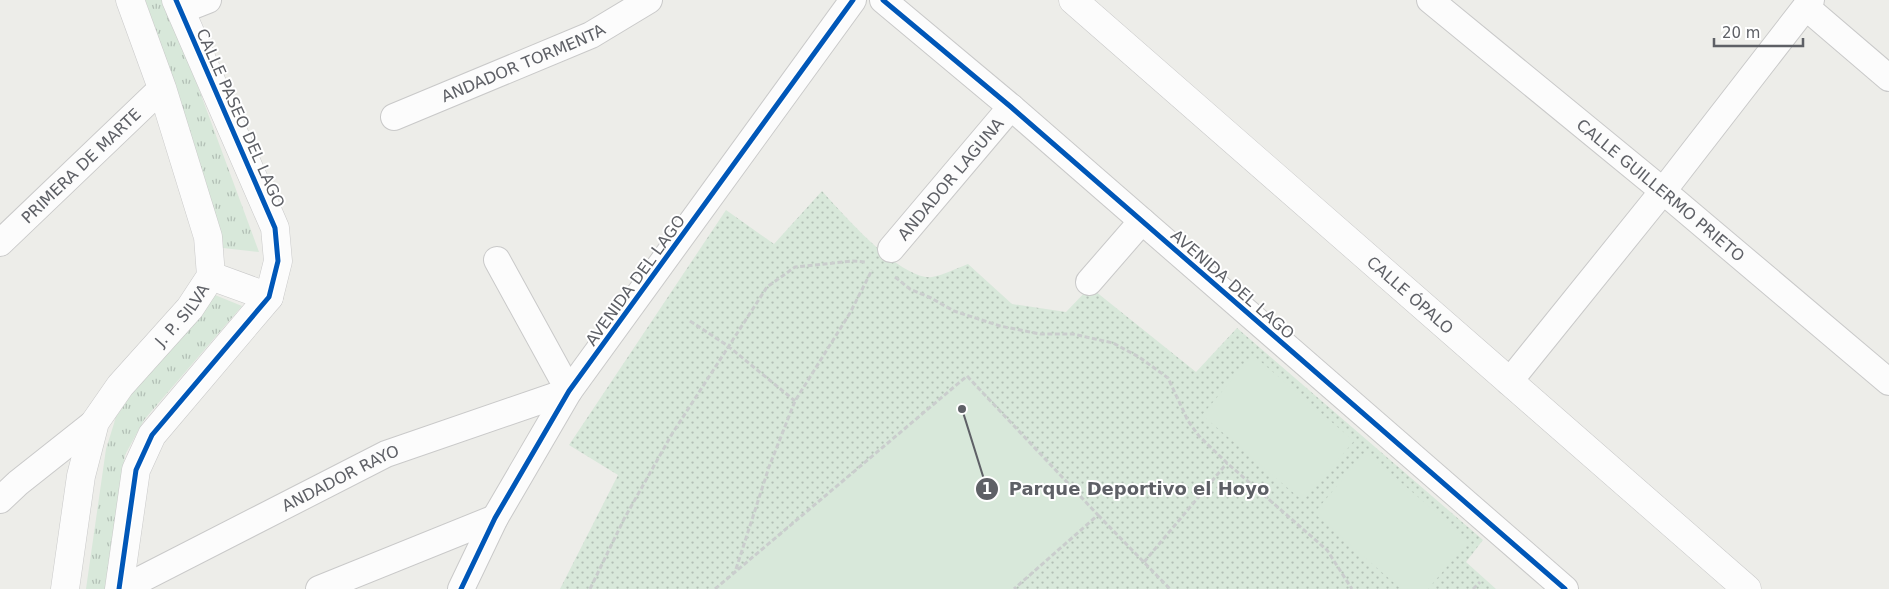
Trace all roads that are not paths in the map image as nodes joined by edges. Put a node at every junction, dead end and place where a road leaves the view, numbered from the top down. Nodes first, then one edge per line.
1 (130, 0) edge
2 (208, 0) edge
3 (649, 0) edge
4 (853, 0) edge
5 (884, 0) edge
6 (1073, 0) edge
7 (1430, 0) edge
8 (1809, 3) edge
9 (178, 6) edge
10 (1889, 78) edge
11 (162, 88) junction
12 (1010, 107) junction
13 (394, 117) dead end
14 (1664, 191) junction
15 (1142, 221) junction
16 (0, 243) edge
17 (883, 256) road end
18 (497, 260) dead end
19 (211, 276) junction
20 (1089, 282) dead end
21 (269, 297) junction
22 (1509, 382) junction
23 (1889, 382) edge
24 (569, 391) junction
25 (95, 422) junction
26 (0, 500) edge
27 (495, 518) junction
28 (65, 589) edge
29 (121, 589) edge
30 (319, 589) edge
31 (461, 589) edge
32 (1565, 589) edge
33 (1747, 589) edge

1 - 11 street, J. P. SILVA
2 - 9 street
3 - 13 street, ANDADOR TORMENTA
4 - 24 street, AVENIDA DEL LAGO
5 - 12 street, AVENIDA DEL LAGO
6 - 22 street, CALLE ÓPALO
7 - 14 street, CALLE GUILLERMO PRIETO
8 - 10 street
8 - 14 street
9 - 21 street, CALLE PASEO DEL LAGO
11 - 16 street, PRIMERA DE MARTE
11 - 19 street, J. P. SILVA
12 - 15 street, AVENIDA DEL LAGO
12 - 17 street, ANDADOR LAGUNA
14 - 22 street
14 - 23 street, CALLE GUILLERMO PRIETO
15 - 20 street
15 - 32 street, AVENIDA DEL LAGO
18 - 24 street
19 - 21 street
19 - 25 street, J. P. SILVA
21 - 29 street, CALLE PASEO DEL LAGO
22 - 33 street, CALLE ÓPALO
24 - 27 street, AVENIDA DEL LAGO
24 - 29 street, ANDADOR RAYO
25 - 26 street
25 - 28 street, J. P. SILVA
27 - 30 street
27 - 31 street, AVENIDA DEL LAGO

